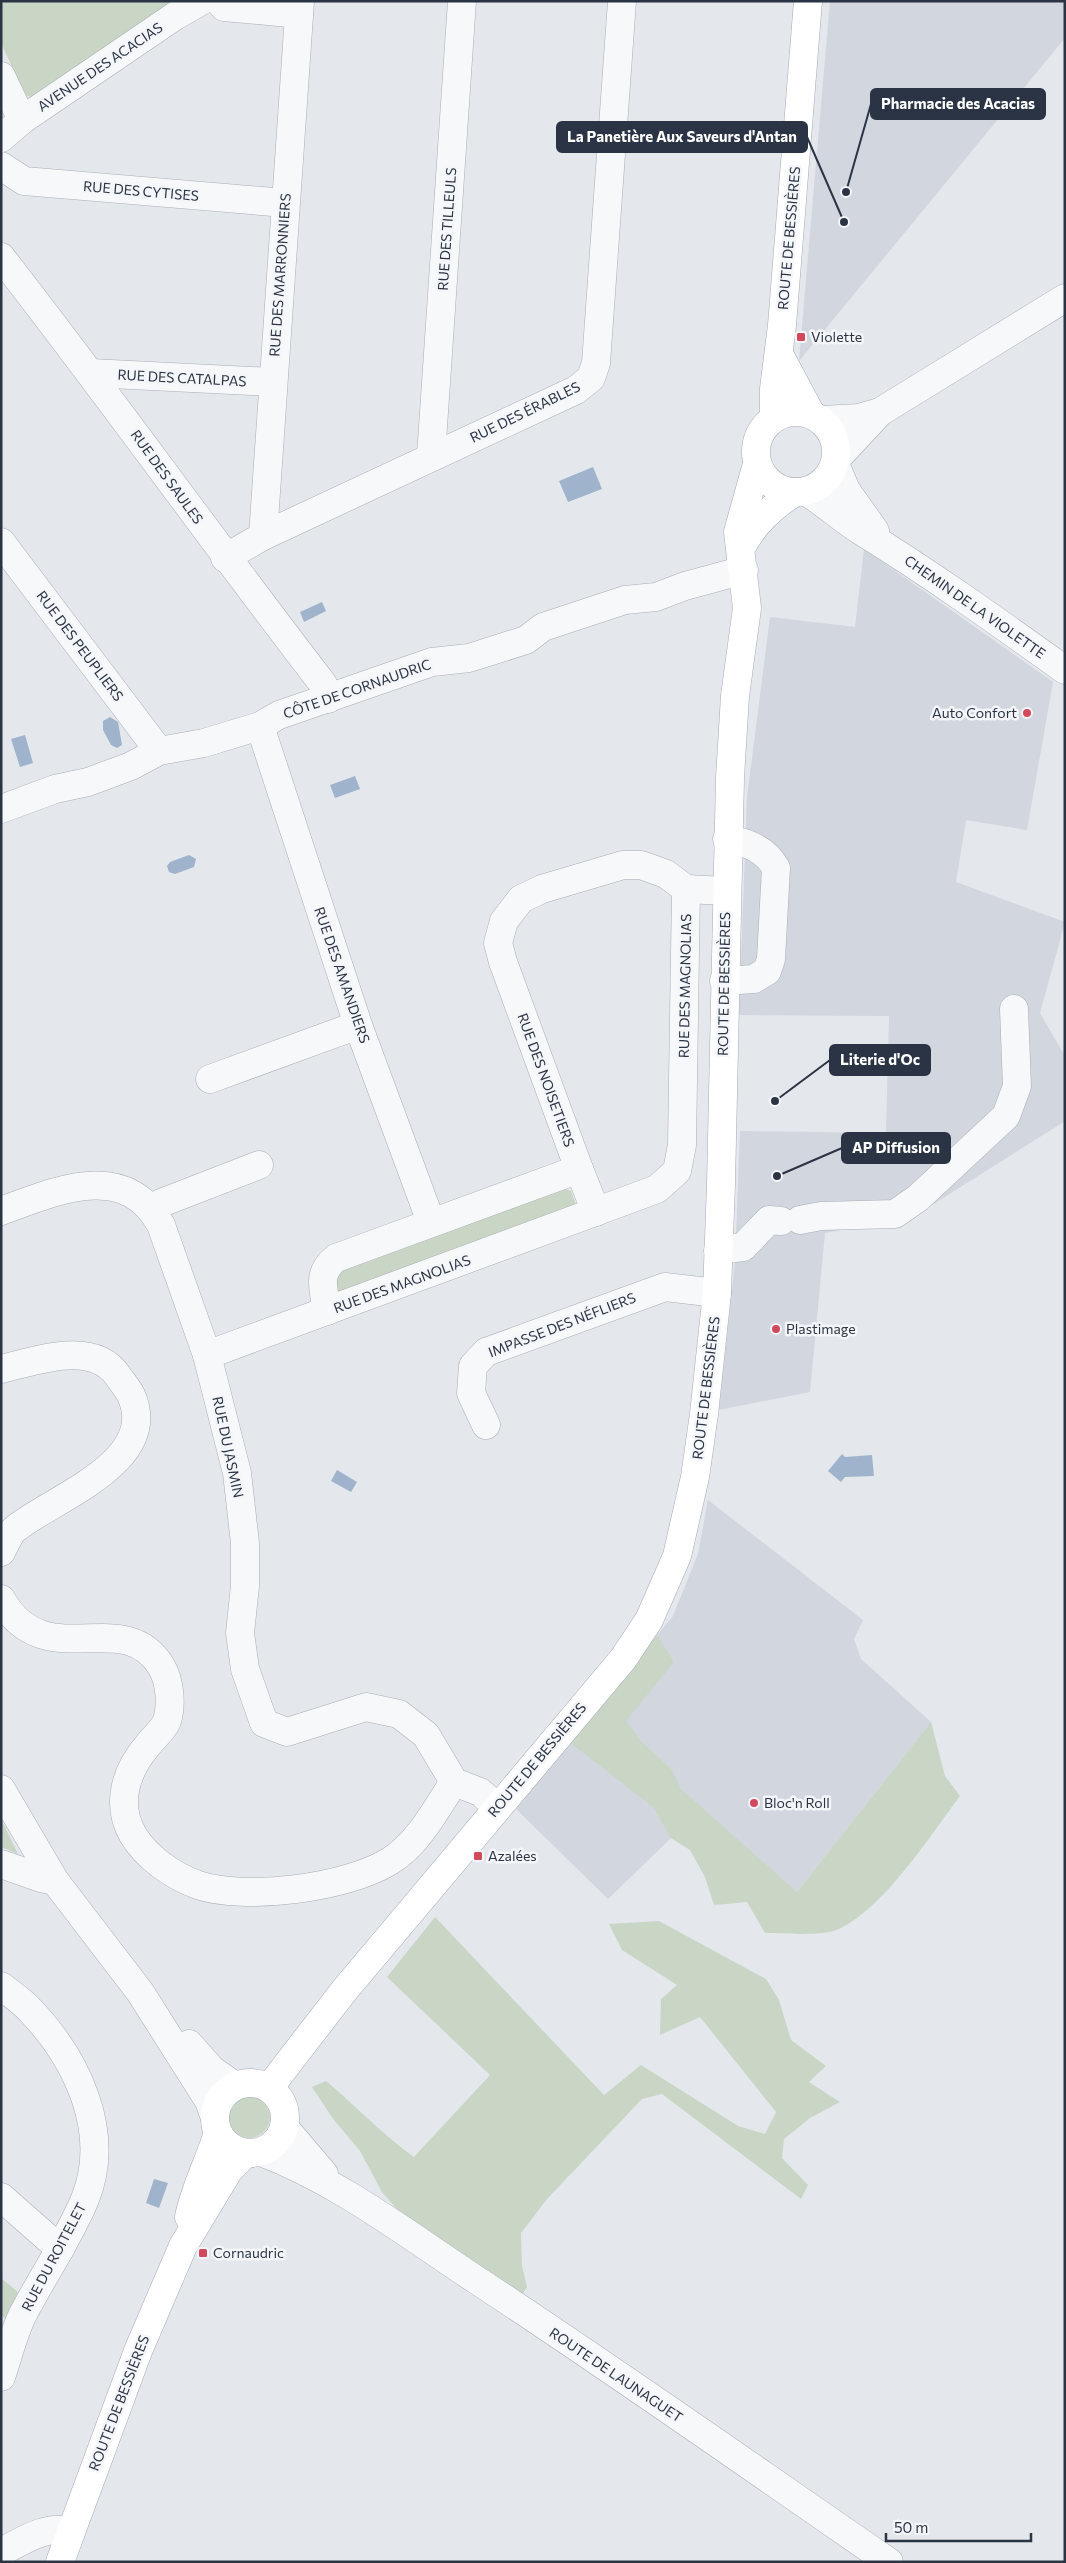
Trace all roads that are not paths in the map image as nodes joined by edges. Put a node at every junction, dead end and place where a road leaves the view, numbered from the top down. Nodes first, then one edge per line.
1 (462, 1) edge
2 (622, 1) edge
3 (808, 1) edge
4 (204, 2) edge
5 (299, 8) edge
6 (1, 76) edge
7 (22, 120) junction
8 (1, 138) edge
9 (1, 166) edge
10 (285, 203) junction
11 (1, 257) edge
12 (1064, 301) edge
13 (779, 354) junction
14 (92, 373) junction
15 (273, 382) junction
16 (880, 412) junction
17 (774, 418) junction
18 (816, 418) junction
19 (431, 456) junction
20 (836, 460) junction
21 (757, 464) junction
22 (800, 492) junction
23 (263, 536) junction
24 (1, 542) edge
25 (886, 544) junction
26 (225, 558) junction
27 (743, 558) junction
28 (1062, 676) edge
29 (328, 699) junction
30 (260, 726) junction
31 (159, 751) junction
32 (1, 809) edge
33 (728, 839) junction
34 (686, 889) junction
35 (726, 891) junction
36 (724, 981) junction
37 (1014, 1009) dead end
38 (358, 1025) junction
39 (210, 1079) dead end
40 (258, 1165) dead end
41 (579, 1169) junction
42 (153, 1209) junction
43 (1, 1211) edge
44 (596, 1212) junction
45 (431, 1222) junction
46 (718, 1250) junction
47 (717, 1293) junction
48 (327, 1312) junction
49 (207, 1356) junction
50 (1, 1370) edge
51 (486, 1425) dead end
52 (1, 1552) edge
53 (1, 1599) edge
54 (454, 1782) junction
55 (1, 1789) edge
56 (498, 1807) junction
57 (1, 1864) edge
58 (55, 1881) junction
59 (1, 1986) edge
60 (140, 1992) junction
61 (235, 2086) junction
62 (269, 2088) junction
63 (216, 2124) junction
64 (284, 2127) junction
65 (253, 2153) junction
66 (341, 2191) junction
67 (1, 2197) edge
68 (183, 2246) junction
69 (60, 2249) junction
70 (1, 2377) edge
71 (70, 2531) junction
72 (1, 2552) edge
73 (60, 2562) edge
74 (889, 2562) edge

1 - 19 street, RUE DES TILLEULS
2 - 19 street, RUE DES ÉRABLES
3 - 13 main road, ROUTE DE BESSIÈRES
4 - 5 street, RUE DES MARRONNIERS
4 - 7 street, AVENUE DES ACACIAS
5 - 10 street, RUE DES MARRONNIERS
6 - 7 street
7 - 8 street, AVENUE DES ACACIAS
9 - 10 street, RUE DES CYTISES
10 - 15 street, RUE DES MARRONNIERS
11 - 14 street, RUE DES SAULES
12 - 16 street
13 - 17 main road, ROUTE DE BESSIÈRES
13 - 18 main road
14 - 15 street, RUE DES CATALPAS
14 - 26 street, RUE DES SAULES
15 - 23 street, RUE DES MARRONNIERS
16 - 18 street
16 - 20 street
17 - 18 main road
17 - 21 main road
18 - 20 main road
19 - 23 street, RUE DES ÉRABLES
20 - 22 main road
20 - 25 street, CHEMIN DE LA VIOLETTE
21 - 22 main road
21 - 27 main road, ROUTE DE BESSIÈRES
22 - 25 street, CHEMIN DE LA VIOLETTE
22 - 27 main road
23 - 26 street, RUE DES ÉRABLES
24 - 31 street, RUE DES PEUPLIERS
25 - 28 street, CHEMIN DE LA VIOLETTE
26 - 29 street, RUE DES SAULES
27 - 29 street, CÔTE DE CORNAUDRIC
27 - 33 main road, ROUTE DE BESSIÈRES
29 - 30 street, CÔTE DE CORNAUDRIC
30 - 31 street, CÔTE DE CORNAUDRIC
30 - 38 street, RUE DES AMANDIERS
31 - 32 street, CÔTE DE CORNAUDRIC
33 - 35 main road, ROUTE DE BESSIÈRES
33 - 36 street
34 - 35 street
34 - 41 street, RUE DES NOISETIERS
34 - 44 street, RUE DES MAGNOLIAS
35 - 36 main road, ROUTE DE BESSIÈRES
36 - 46 main road, ROUTE DE BESSIÈRES
37 - 46 street
38 - 39 street
38 - 45 street, RUE DES AMANDIERS
40 - 42 street
41 - 44 street
41 - 45 street
42 - 43 street, RUE DU JASMIN
42 - 49 street, RUE DU JASMIN
44 - 48 street, RUE DES MAGNOLIAS
45 - 48 street
46 - 47 main road, ROUTE DE BESSIÈRES
47 - 51 street, IMPASSE DES NÉFLIERS
47 - 56 main road, ROUTE DE BESSIÈRES
48 - 49 street, RUE DES MAGNOLIAS
49 - 54 street, RUE DU JASMIN
50 - 52 street
53 - 54 street
54 - 56 street
55 - 58 street
56 - 62 main road, ROUTE DE BESSIÈRES
57 - 58 street
58 - 60 street
59 - 69 street, RUE DU ROITELET
60 - 61 street
60 - 63 street
61 - 62 main road
61 - 63 main road
62 - 64 main road
63 - 65 main road
63 - 68 main road, ROUTE DE BESSIÈRES
64 - 65 main road
64 - 66 street, ROUTE DE LAUNAGUET
65 - 66 street, ROUTE DE LAUNAGUET
65 - 68 main road, ROUTE DE BESSIÈRES
66 - 74 street, ROUTE DE LAUNAGUET
67 - 69 street
68 - 71 main road, ROUTE DE BESSIÈRES
69 - 70 street, RUE DU ROITELET
71 - 72 street
71 - 73 main road, ROUTE DE BESSIÈRES

